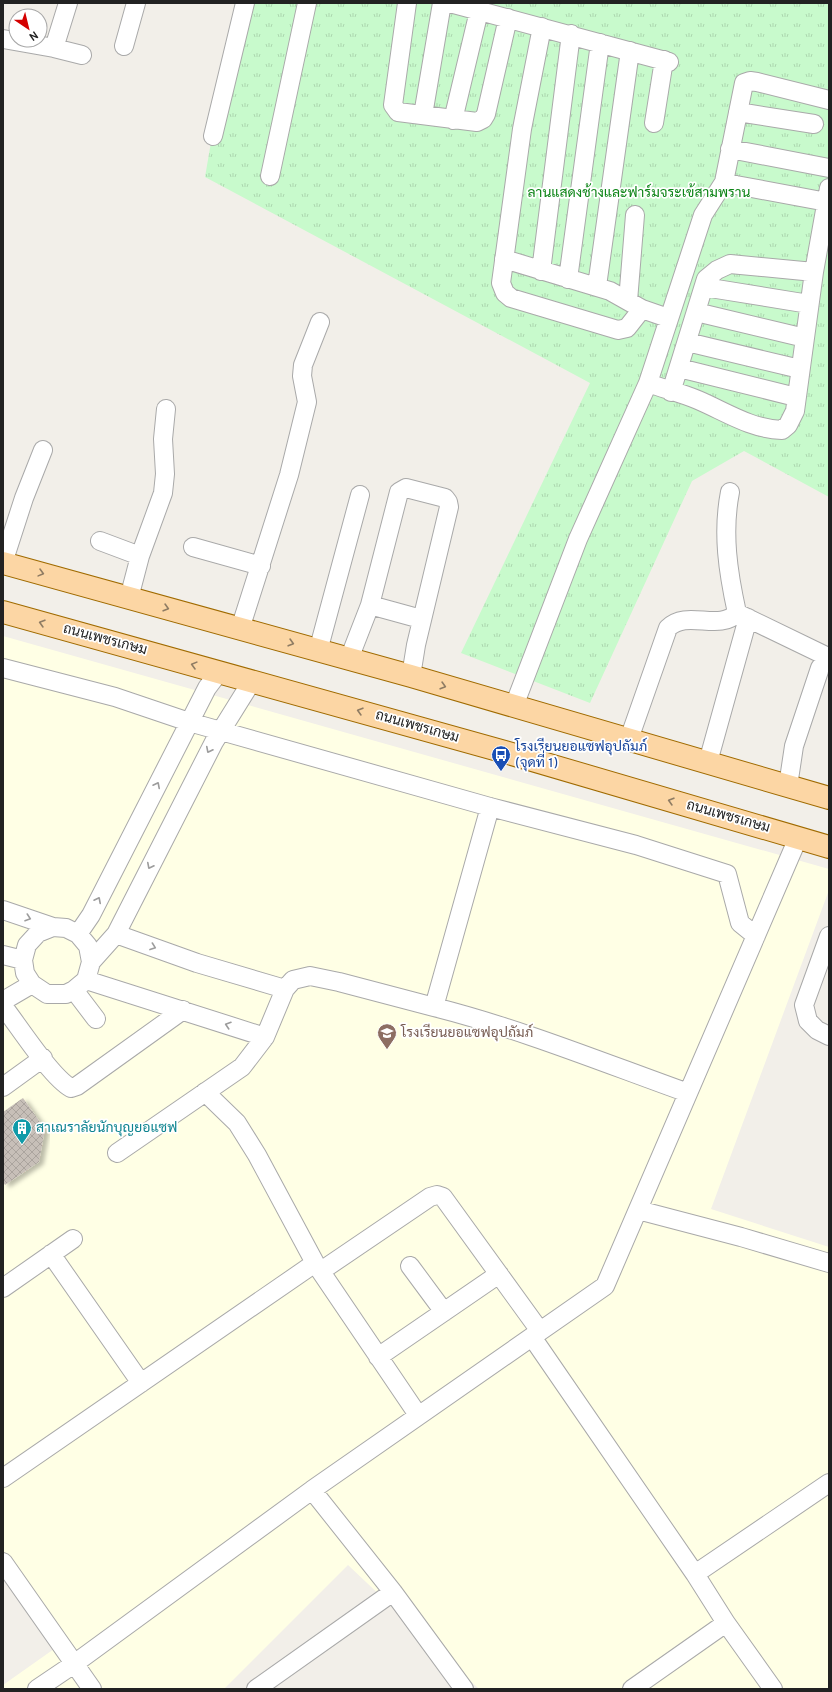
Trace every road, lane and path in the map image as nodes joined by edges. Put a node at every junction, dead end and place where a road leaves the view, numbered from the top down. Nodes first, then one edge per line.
1 (68, 3) edge
2 (136, 3) edge
3 (244, 3) edge
4 (307, 3) edge
5 (407, 3) edge
6 (442, 3) edge
7 (450, 3) edge
8 (479, 10) junction
9 (508, 18) junction
10 (542, 27) junction
11 (571, 34) junction
12 (3, 39) edge
13 (600, 43) junction
14 (124, 46) dead end
15 (54, 48) junction
16 (630, 51) junction
17 (82, 55) dead end
18 (829, 100) edge
19 (738, 112) junction
20 (423, 115) junction
21 (453, 120) junction
22 (654, 123) dead end
23 (814, 124) dead end
24 (213, 136) dead end
25 (730, 149) junction
26 (829, 168) edge
27 (270, 176) dead end
28 (724, 182) junction
29 (828, 195) edge
30 (635, 215) dead end
31 (504, 259) junction
32 (541, 270) junction
33 (814, 272) junction
34 (568, 279) junction
35 (597, 286) junction
36 (704, 287) junction
37 (809, 304) junction
38 (635, 305) junction
39 (696, 312) junction
40 (668, 318) junction
41 (320, 322) dead end
42 (805, 338) junction
43 (687, 342) junction
44 (679, 368) junction
45 (800, 369) junction
46 (648, 383) junction
47 (671, 392) junction
48 (796, 397) junction
49 (166, 409) dead end
50 (43, 450) dead end
51 (730, 492) dead end
52 (360, 495) dead end
53 (100, 541) dead end
54 (193, 547) dead end
55 (140, 556) junction
56 (3, 563) edge
57 (261, 566) junction
58 (130, 598) junction
59 (370, 605) junction
60 (3, 612) edge
61 (743, 616) junction
62 (421, 620) junction
63 (240, 629) junction
64 (318, 650) junction
65 (829, 656) edge
66 (349, 659) junction
67 (3, 668) edge
68 (219, 672) junction
69 (411, 676) junction
70 (252, 681) junction
71 (514, 706) junction
72 (189, 722) junction
73 (222, 730) junction
74 (629, 739) junction
75 (708, 762) junction
76 (788, 786) junction
77 (829, 798) edge
78 (490, 807) junction
79 (798, 838) junction
80 (829, 847) edge
81 (3, 910) edge
82 (53, 927) junction
83 (78, 934) junction
84 (116, 934) junction
85 (756, 936) junction
86 (829, 936) edge
87 (3, 955) edge
88 (23, 960) junction
89 (91, 962) junction
90 (32, 984) junction
91 (80, 985) junction
92 (285, 989) junction
93 (3, 1001) edge
94 (3, 1006) edge
95 (434, 1007) junction
96 (183, 1010) junction
97 (96, 1019) dead end
98 (829, 1036) edge
99 (265, 1037) junction
100 (42, 1058) junction
101 (3, 1087) edge
102 (205, 1092) junction
103 (688, 1093) junction
104 (117, 1153) dead end
105 (638, 1210) junction
106 (73, 1239) dead end
107 (51, 1254) junction
108 (829, 1263) edge
109 (410, 1266) dead end
110 (318, 1267) junction
111 (499, 1274) junction
112 (3, 1288) edge
113 (444, 1312) junction
114 (536, 1334) junction
115 (378, 1358) junction
116 (140, 1383) junction
117 (418, 1415) junction
118 (3, 1478) edge
119 (829, 1483) edge
120 (312, 1490) junction
121 (3, 1562) edge
122 (695, 1574) junction
123 (393, 1592) junction
124 (726, 1623) junction
125 (74, 1664) junction
126 (37, 1689) edge
127 (92, 1689) edge
128 (256, 1689) edge
129 (464, 1689) edge
130 (632, 1689) edge
131 (773, 1689) edge

1 - 15 street
2 - 14 street
3 - 24 street
4 - 27 street
5 - 20 street
6 - 20 street
7 - 8 street
8 - 9 street
8 - 21 street
9 - 10 street
9 - 21 street
10 - 11 street
10 - 31 street
11 - 13 street
11 - 32 street
12 - 15 street
13 - 16 street
13 - 34 street
15 - 17 street
16 - 22 street
16 - 35 street
18 - 19 street
19 - 23 street
19 - 25 street
20 - 21 street
25 - 26 street
25 - 28 street
28 - 29 street
28 - 40 street
29 - 33 street
30 - 38 street
31 - 32 street
31 - 38 street
32 - 34 street
33 - 36 street
33 - 37 street
34 - 35 street
35 - 38 street
36 - 37 street
36 - 39 street
37 - 42 street
38 - 40 street
39 - 42 street
39 - 43 street
40 - 46 street
41 - 57 street
42 - 45 street
43 - 44 street
43 - 45 street
44 - 47 street
44 - 48 street
45 - 48 street
46 - 47 street
46 - 71 street
47 - 48 street
49 - 55 street
50 - 56 street
51 - 61 street
52 - 64 street
53 - 55 street
54 - 57 street
55 - 58 street
56 -> 58 main road
57 - 63 street
58 -> 63 main road
59 - 62 street
59 - 62 street
59 - 66 street
68 -> 60 main road, ถนนเพชรเกษม
61 - 65 street
61 - 74 street
61 - 75 street
62 - 69 street
63 -> 64 main road
64 - 66 main road
65 - 76 street
66 - 69 main road
67 - 72 street
68 - 70 main road, ถนนเพชรเกษม
68 - 72 street
69 -> 71 main road
70 - 73 street
79 -> 70 main road, ถนนเพชรเกษม
71 - 74 main road
72 - 73 street
83 -> 72 street
73 - 78 street
73 -> 84 street
74 - 75 main road
75 - 76 main road
76 - 77 main road
78 - 85 street
78 - 95 street
79 - 80 main road, ถนนเพชรเกษม
79 - 85 street
81 -> 82 street
82 - 83 street
82 - 88 street
83 - 89 street
84 - 89 street
84 -> 92 street
85 - 103 street
86 - 98 street
87 - 88 street
88 - 90 street
89 - 91 street
90 - 91 street
90 - 93 street
91 - 96 street
91 - 97 street
92 - 95 street
92 - 99 street
94 - 100 street
95 - 103 street
99 -> 96 street
96 - 100 street
99 - 102 street
100 - 101 street
102 - 104 street
102 - 110 street
103 - 105 street
105 - 108 street
105 - 114 street
106 - 107 street
107 - 112 street
107 - 116 street
109 - 113 street
110 - 111 street
110 - 115 street
110 - 116 street
111 - 113 street
111 - 114 street
113 - 115 street
114 - 117 street
114 - 122 street
115 - 117 street
116 - 118 street
117 - 120 street
119 - 122 street
120 - 123 street
120 - 125 street
121 - 125 street
122 - 124 street
123 - 128 street
123 - 129 street
124 - 130 street
124 - 131 street
125 - 126 street
125 - 127 street

